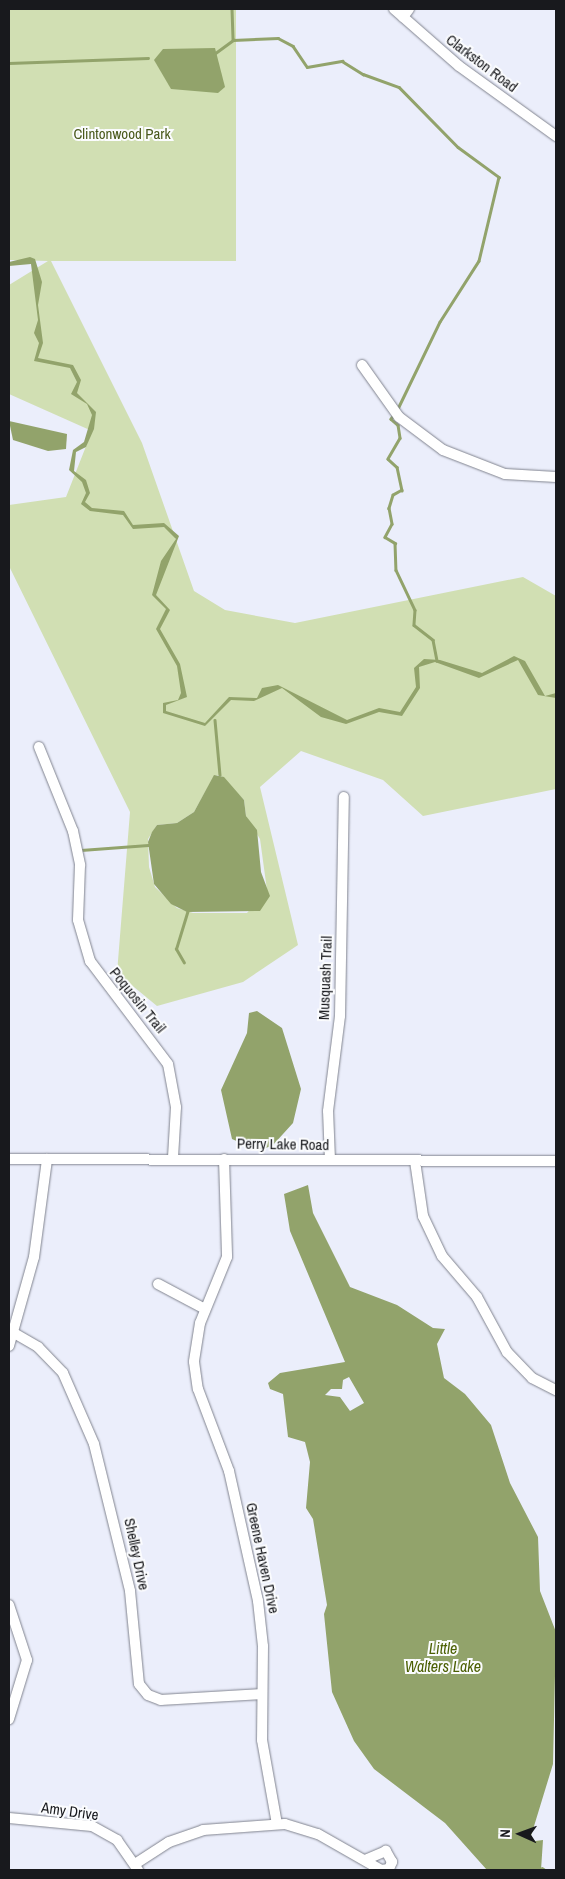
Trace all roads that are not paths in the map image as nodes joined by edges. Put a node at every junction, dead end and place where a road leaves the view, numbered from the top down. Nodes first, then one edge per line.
1 (394, 9) edge
2 (409, 9) edge
3 (403, 17) junction
4 (556, 136) edge
5 (362, 366) dead end
6 (556, 477) edge
7 (39, 747) dead end
8 (344, 797) dead end
9 (172, 1158) junction
10 (9, 1159) edge
11 (47, 1159) junction
12 (224, 1159) junction
13 (330, 1160) junction
14 (415, 1161) junction
15 (556, 1161) edge
16 (158, 1284) dead end
17 (205, 1309) junction
18 (14, 1333) junction
19 (9, 1346) edge
20 (556, 1390) edge
21 (9, 1605) edge
22 (262, 1694) junction
23 (9, 1719) edge
24 (9, 1818) edge
25 (277, 1824) junction
26 (365, 1860) dead end
27 (136, 1867) edge

1 - 3 street, Clarkston Road
2 - 3 street
3 - 4 street, Clarkston Road
5 - 6 street
7 - 9 street, Poquosin Trail
8 - 13 street, Musquash Trail
9 - 11 street, Perry Lake Road
9 - 12 street, Perry Lake Road
10 - 11 street, Perry Lake Road
11 - 18 street
12 - 13 street, Perry Lake Road
12 - 17 street, Greene Haven Drive
13 - 14 street, Perry Lake Road
14 - 15 street, Perry Lake Road
14 - 20 street
16 - 17 street
17 - 22 street, Greene Haven Drive
18 - 19 street
18 - 22 street, Shelley Drive
21 - 23 street
22 - 25 street, Greene Haven Drive
24 - 27 street, Amy Drive
25 - 26 street
25 - 27 street

